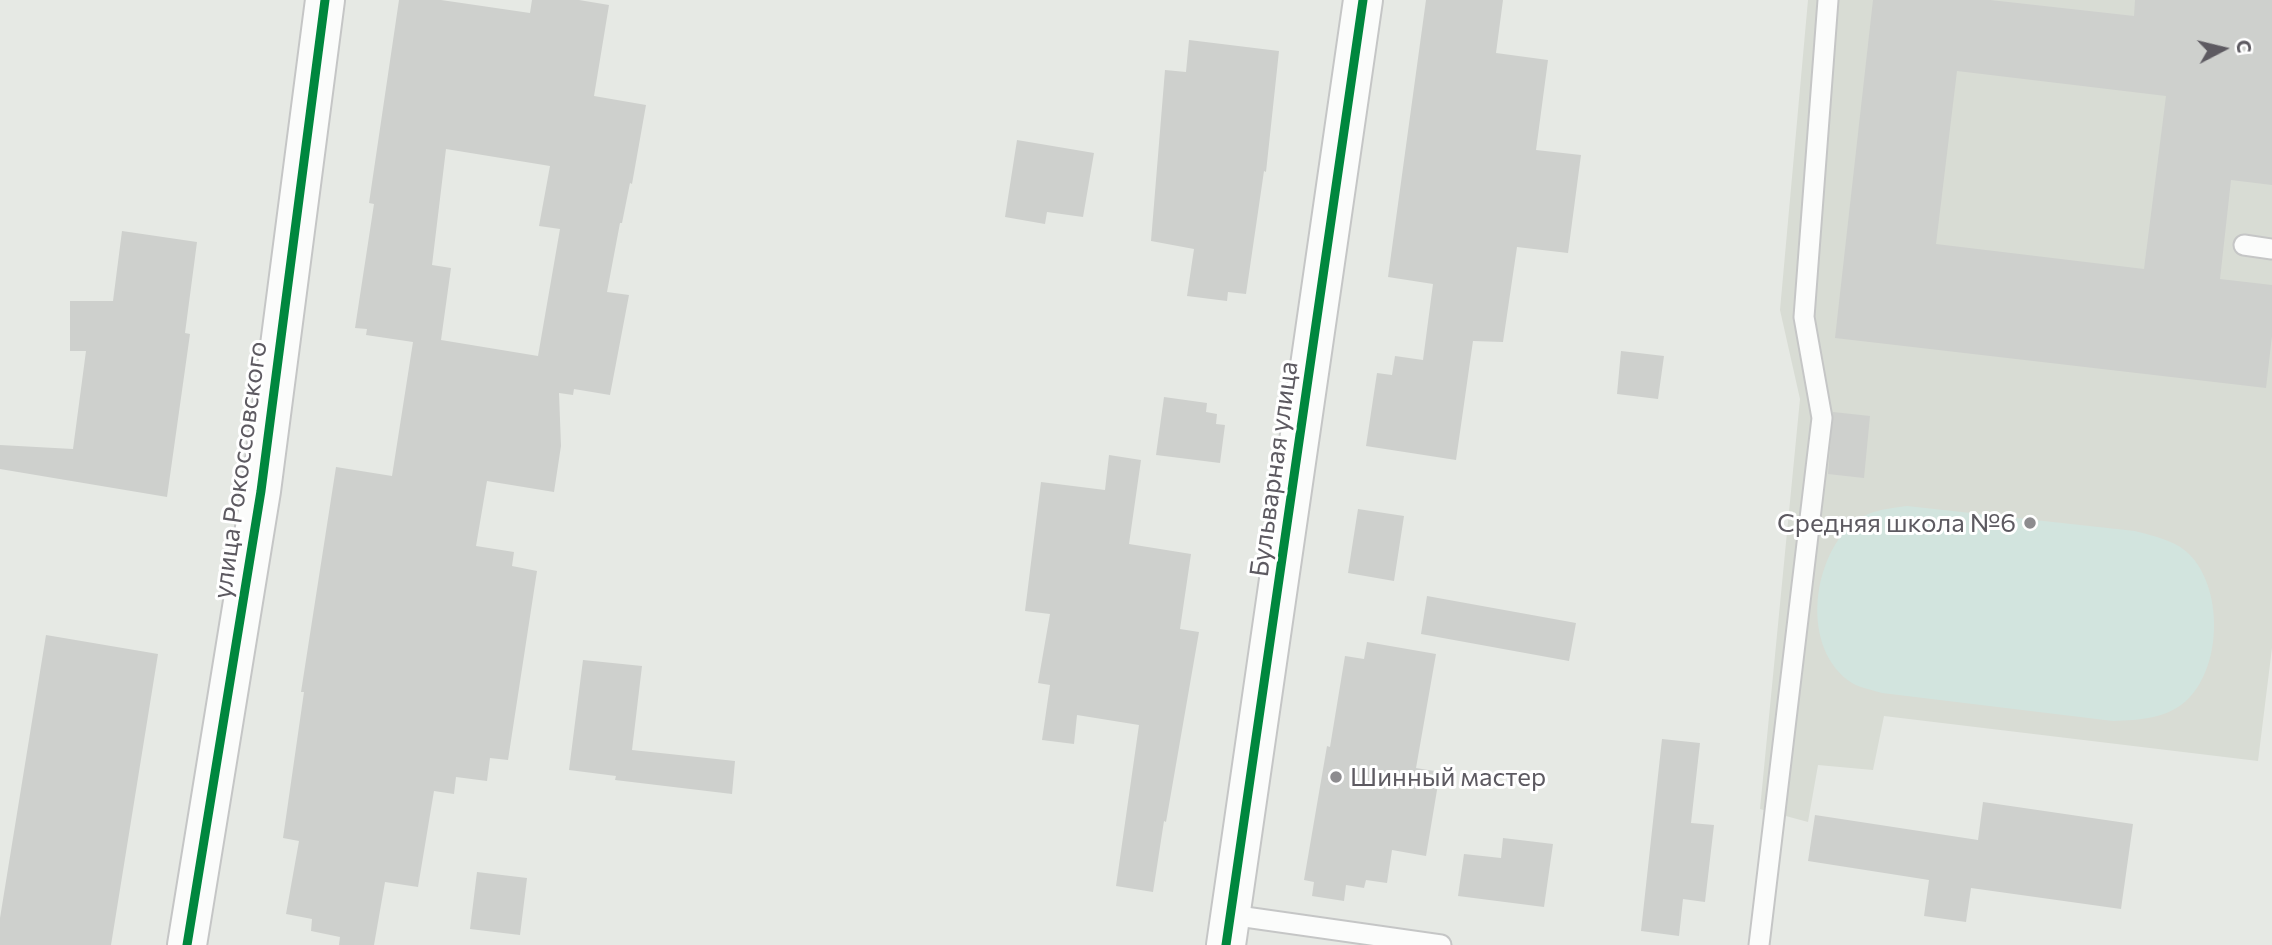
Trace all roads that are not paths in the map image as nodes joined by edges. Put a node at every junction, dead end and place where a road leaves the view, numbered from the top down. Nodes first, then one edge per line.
1 (325, 0) edge
2 (1363, 0) edge
3 (1828, 0) edge
4 (2244, 245) dead end
5 (2272, 248) edge
6 (1229, 930) edge
7 (187, 945) edge
8 (1441, 945) edge
9 (1759, 945) edge

1 - 7 street, улица Рокоссовского
2 - 6 street, Бульварная улица
3 - 9 lane
4 - 5 lane
6 - 8 lane

